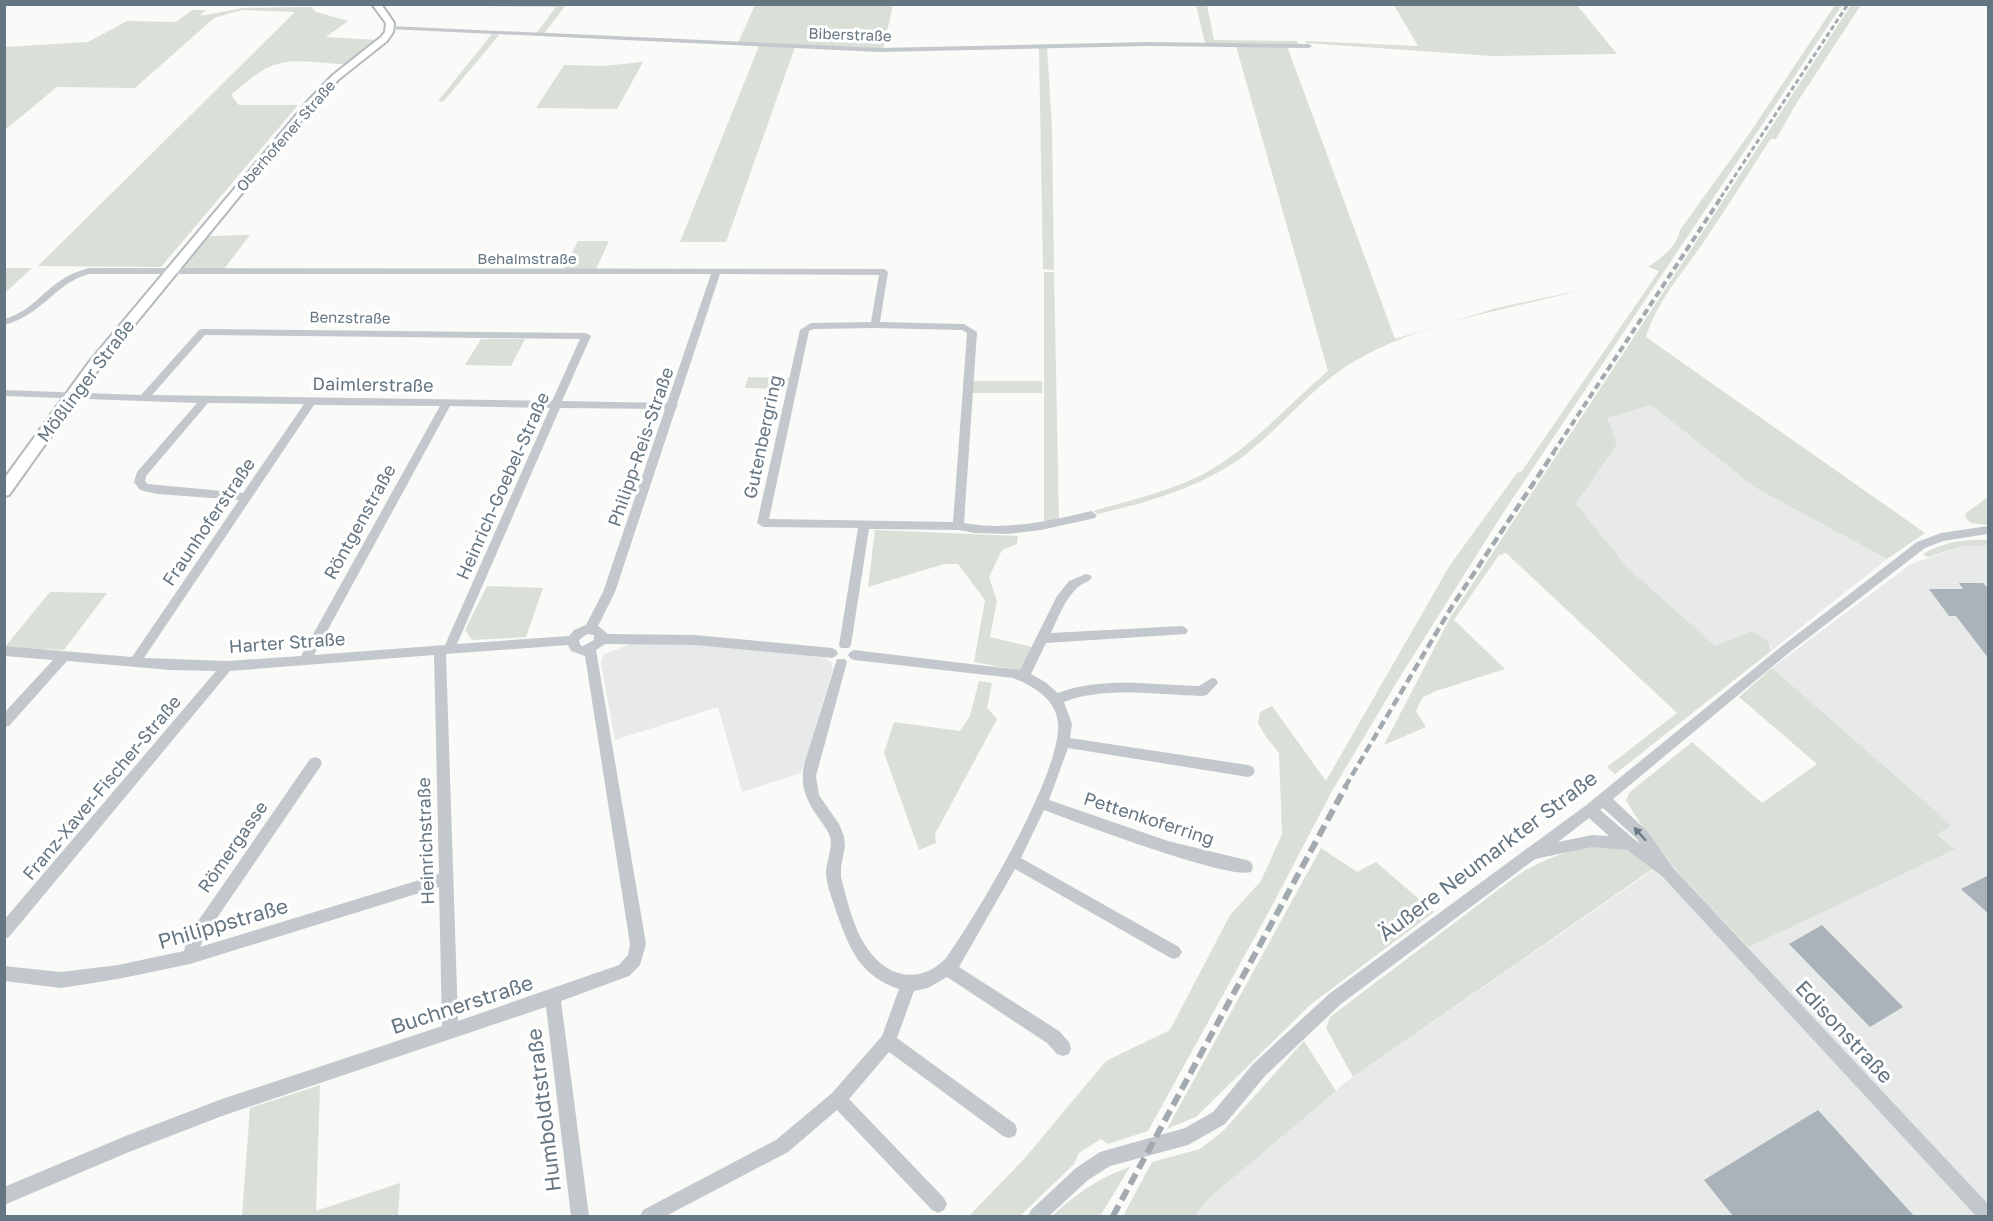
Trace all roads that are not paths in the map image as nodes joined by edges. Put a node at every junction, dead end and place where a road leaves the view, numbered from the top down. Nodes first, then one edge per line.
1 (376, 4) edge
2 (390, 28) junction
3 (1310, 46) dead end
4 (171, 273) junction
5 (716, 273) junction
6 (4, 322) edge
7 (875, 326) junction
8 (586, 336) joint
9 (4, 393) edge
10 (73, 394) junction
11 (144, 398) junction
12 (205, 400) junction
13 (312, 401) junction
14 (447, 403) junction
15 (558, 404) junction
16 (673, 405) junction
17 (6, 487) edge
18 (248, 497) junction
19 (1090, 515) dead end
20 (864, 525) junction
21 (958, 526) junction
22 (1989, 530) edge
23 (1973, 533) junction
24 (1989, 535) edge
25 (1086, 578) dead end
26 (590, 629) junction
27 (1182, 631) dead end
28 (1042, 638) junction
29 (573, 640) junction
30 (596, 644) junction
31 (445, 650) junction
32 (850, 650) junction
33 (4, 651) edge
34 (64, 656) junction
35 (836, 657) junction
36 (305, 659) junction
37 (135, 662) junction
38 (227, 666) junction
39 (1024, 676) junction
40 (1212, 683) dead end
41 (1057, 699) junction
42 (4, 722) edge
43 (1063, 742) junction
44 (315, 763) dead end
45 (1248, 771) dead end
46 (1604, 799) junction
47 (1041, 803) junction
48 (1590, 810) junction
49 (1632, 847) junction
50 (1530, 854) junction
51 (1012, 860) junction
52 (1246, 867) dead end
53 (1670, 874) junction
54 (447, 878) junction
55 (4, 932) edge
56 (1174, 952) dead end
57 (190, 957) junction
58 (947, 968) junction
59 (4, 973) edge
60 (908, 985) junction
61 (553, 998) junction
62 (450, 1031) junction
63 (888, 1041) junction
64 (1063, 1048) dead end
65 (838, 1099) junction
66 (1010, 1130) dead end
67 (4, 1196) edge
68 (938, 1204) dead end
69 (580, 1216) edge
70 (649, 1216) edge
71 (1037, 1216) edge
72 (1989, 1216) edge

1 - 2 street
2 - 3 street, Biberstraße
2 - 4 street, Oberhofener Straße
4 - 5 street, Behaimstraße
4 - 6 street, Behaimstraße
4 - 10 street, Mößlinger Straße
5 - 7 street, Behaimstraße
5 - 16 street, Philipp-Reis-Straße
7 - 20 street, Gutenbergring
7 - 21 street, Gutenbergring
8 - 11 street, Benzstraße
8 - 15 street, Heinrich-Goebel-Straße
9 - 10 street, Daimlerstraße
10 - 11 street, Daimlerstraße
10 - 17 street, Mößlinger Straße
11 - 12 street, Daimlerstraße
12 - 13 street, Daimlerstraße
12 - 18 street
13 - 14 street, Daimlerstraße
13 - 18 street, Fraunhoferstraße
14 - 15 street, Daimlerstraße
14 - 36 street, Röntgenstraße
15 - 16 street, Daimlerstraße
15 - 31 street, Heinrich-Goebel-Straße
16 - 26 street, Philipp-Reis-Straße
18 - 37 street, Fraunhoferstraße
19 - 21 street, Gutenbergring
20 - 21 street, Gutenbergring
20 - 32 street
22 - 23 street, Äußere Neumarkter Straße
23 - 24 street, Äußere Neumarkter Straße
23 - 46 street, Äußere Neumarkter Straße
25 - 28 street
26 - 29 street, Harter Straße
26 - 30 street
27 - 28 street
28 - 39 street
29 - 30 street
29 - 31 street, Harter Straße
30 - 35 street
30 - 61 street, Buchnerstraße
31 - 36 street, Harter Straße
31 - 54 street, Heinrichstraße
32 - 35 street
32 - 39 street
33 - 34 street, Harter Straße
34 - 37 street, Harter Straße
34 - 42 street
35 - 60 street
36 - 38 street, Harter Straße
37 - 38 street, Harter Straße
38 - 55 street, Franz-Xaver-Fischer-Straße
39 - 41 street
40 - 41 street
41 - 43 street
43 - 45 street
43 - 47 street
44 - 57 street, Römergasse
46 - 48 street, Äußere Neumarkter Straße
53 -> 46 street, Edisonstraße
47 - 51 street
47 - 52 street, Pettenkoferring
48 - 49 street, Edisonstraße
48 - 50 street, Äußere Neumarkter Straße
49 - 50 street
49 - 53 street, Edisonstraße
50 - 71 street, Äußere Neumarkter Straße
51 - 56 street
51 - 58 street
53 - 72 street, Edisonstraße
54 - 57 street, Philippstraße
54 - 62 street, Heinrichstraße
57 - 59 street, Philippstraße
58 - 60 street
58 - 64 street
60 - 63 street
61 - 62 street, Buchnerstraße
61 - 69 street, Humboldtstraße
62 - 67 street, Buchnerstraße
63 - 65 street
63 - 66 street
65 - 68 street
65 - 70 street

